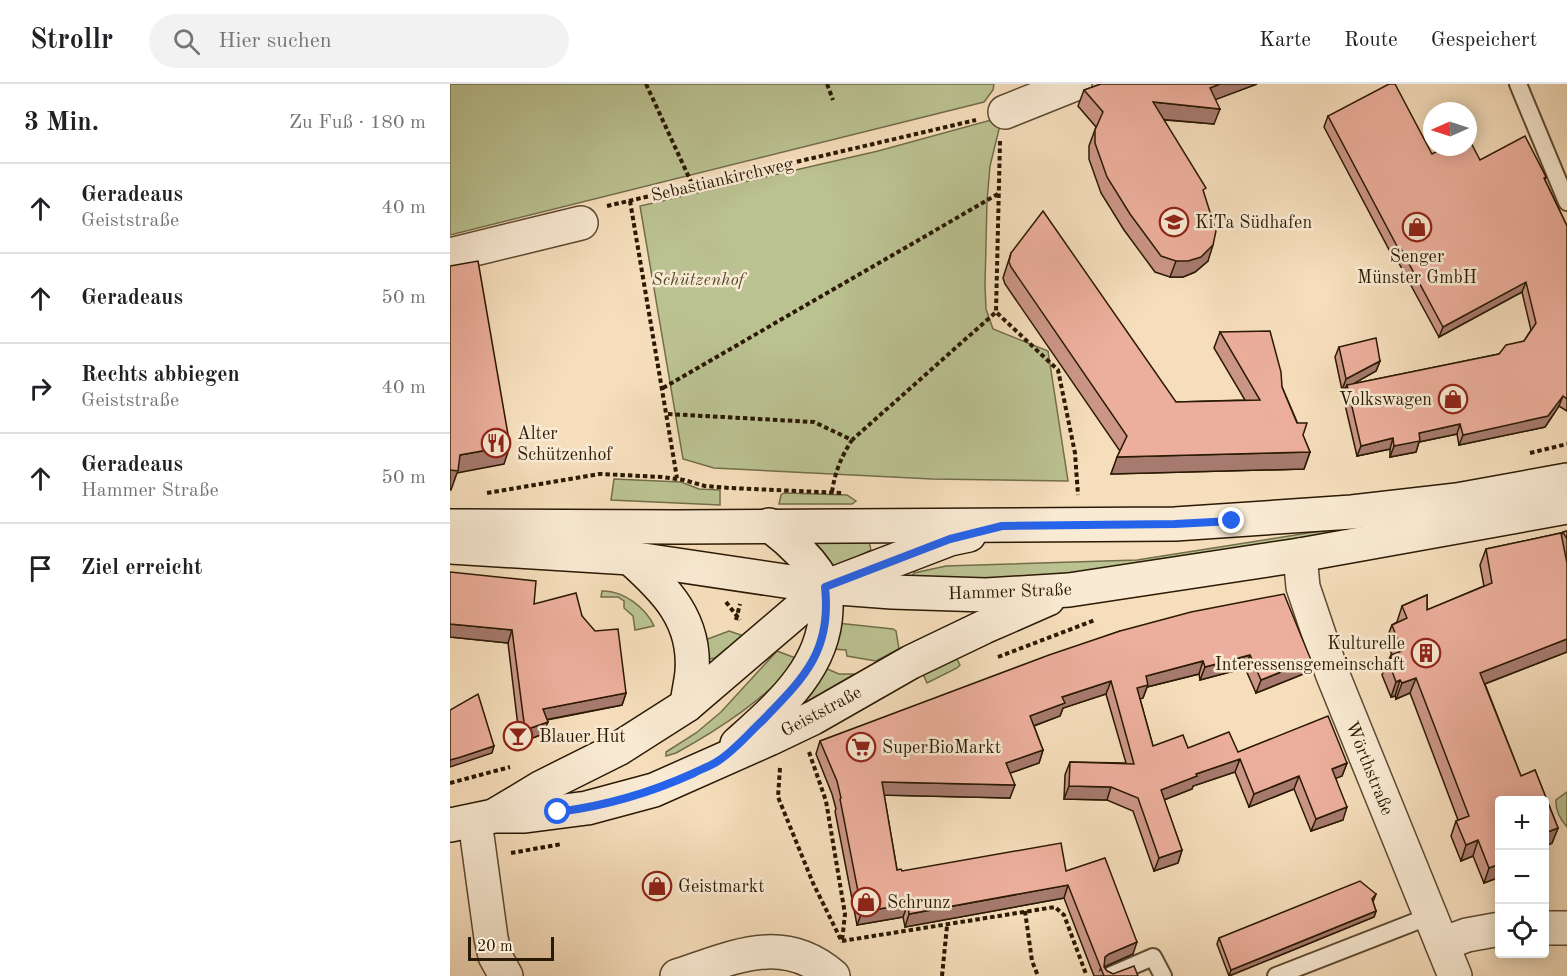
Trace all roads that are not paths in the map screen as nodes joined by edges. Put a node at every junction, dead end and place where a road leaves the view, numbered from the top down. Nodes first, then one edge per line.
1 (1075, 84) edge
2 (1518, 84) edge
3 (994, 123) road end
4 (1567, 202) edge
5 (581, 223) road end
6 (450, 255) edge
7 (1567, 480) edge
8 (1567, 507) edge
9 (450, 525) edge
10 (769, 525) junction
11 (1002, 526) junction
12 (450, 547) edge
13 (1300, 555) junction
14 (630, 558) junction
15 (825, 587) junction
16 (1069, 590) junction
17 (687, 705) junction
18 (718, 762) junction
19 (473, 821) edge
20 (1549, 928) edge
21 (1567, 928) edge
22 (1436, 930) junction
23 (1495, 931) edge
24 (832, 964) edge
25 (506, 976) edge
26 (677, 976) edge
27 (1109, 976) edge
28 (1163, 976) edge
29 (1276, 976) edge
30 (1455, 976) edge

1 - 3 street
2 - 4 lane
5 - 6 street
7 - 11 street
8 - 13 street, Hammer Straße
9 - 10 street
10 - 11 street
10 - 15 street
11 - 15 street
12 - 14 street, Hammer Straße
13 - 16 street, Hammer Straße
13 - 22 street, Wörthstraße
14 - 15 street, Hammer Straße
14 - 17 street
15 - 16 street, Hammer Straße
15 - 17 street
15 - 18 street
16 - 18 street, Geiststraße
17 - 19 street
18 - 19 street, Geiststraße
19 - 25 street
20 - 21 street
22 - 23 street
22 - 29 lane
22 - 30 street, Wörthstraße
24 - 26 street
27 - 28 lane

